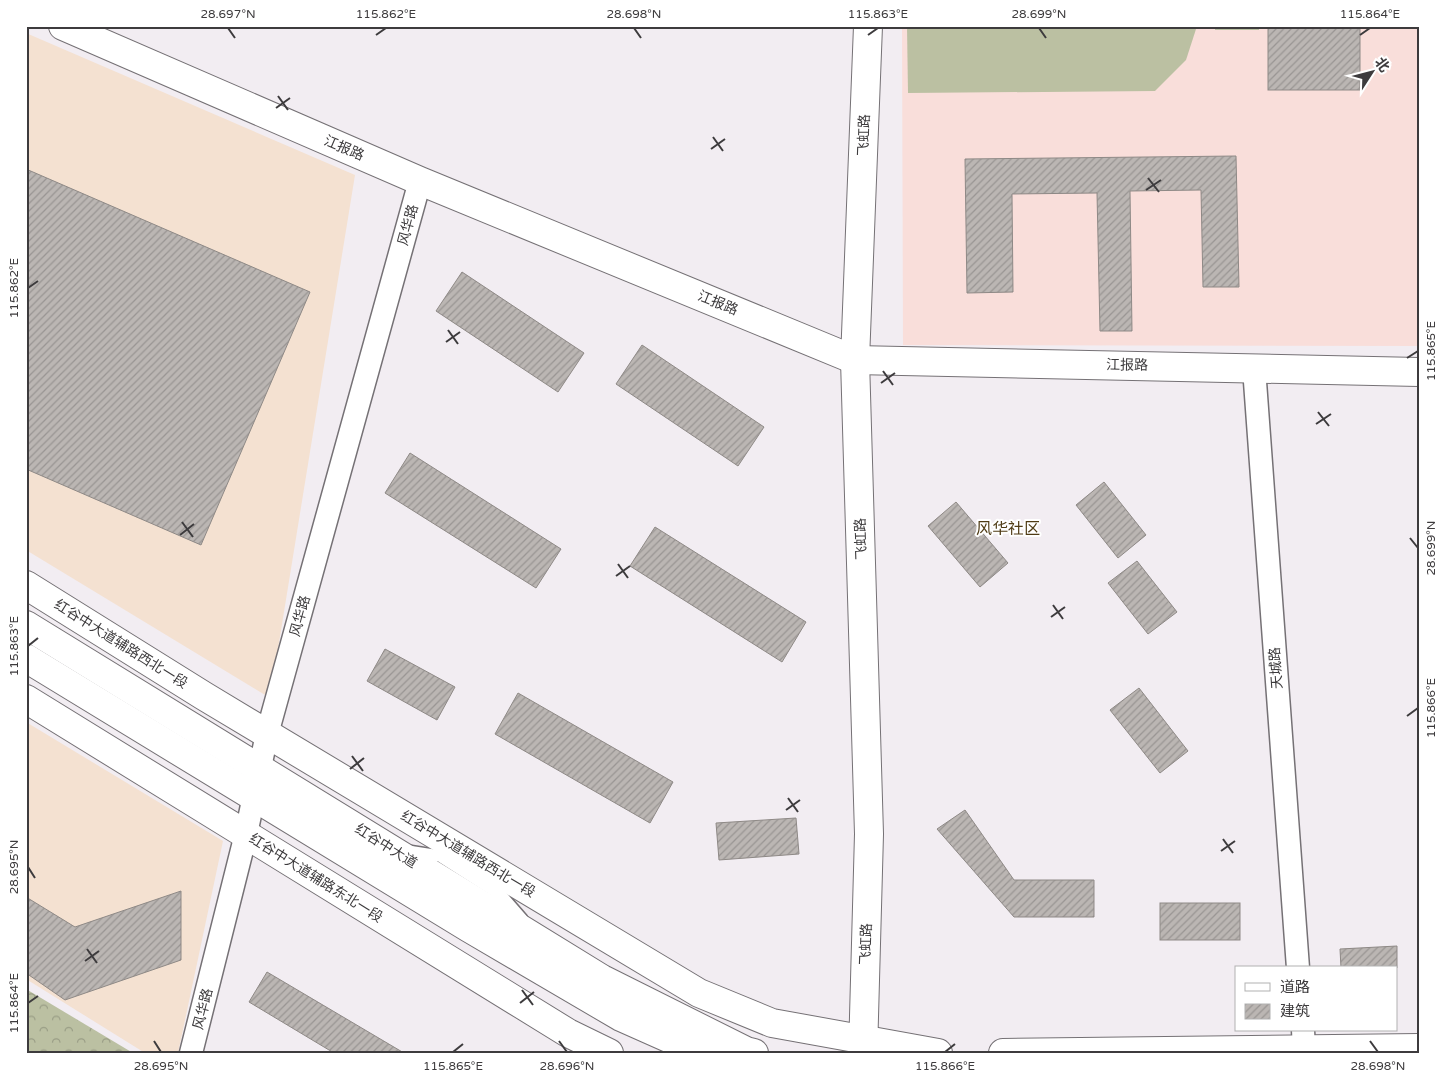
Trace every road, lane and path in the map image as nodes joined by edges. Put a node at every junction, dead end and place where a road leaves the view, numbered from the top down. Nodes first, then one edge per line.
1 (63, 26) edge
2 (868, 26) edge
3 (420, 181) junction
4 (855, 360) junction
5 (1254, 368) junction
6 (1419, 372) edge
7 (26, 585) edge
8 (26, 626) edge
9 (26, 658) edge
10 (26, 699) edge
11 (267, 734) junction
12 (260, 769) junction
13 (254, 797) junction
14 (246, 834) junction
15 (539, 940) junction
16 (610, 940) junction
17 (1298, 966) edge
18 (1303, 1040) edge
19 (864, 1046) edge
20 (1419, 1048) edge
21 (192, 1053) edge
22 (609, 1053) edge
23 (702, 1053) edge
24 (754, 1053) edge
25 (938, 1053) edge
26 (1003, 1053) edge

1 - 3 street, 江报路
2 - 4 street, 飞虹路
3 - 4 street, 江报路
3 - 11 street, 风华路
4 - 5 street, 江报路
4 - 19 street, 飞虹路
5 - 6 street, 江报路
5 - 17 street, 天城路
7 - 11 street, 红谷中大道辅路西北一段
8 - 12 street, 红谷中大道
9 - 13 street, 红谷中大道
10 - 14 street, 红谷中大道辅路东北一段
11 - 12 street, 风华路
11 - 16 street, 红谷中大道辅路西北一段
12 - 13 street, 风华路
12 - 15 street, 红谷中大道
13 - 14 street, 风华路
13 - 23 street, 红谷中大道
14 - 21 street, 风华路
14 - 22 street, 红谷中大道辅路东北一段
15 - 16 street
15 - 24 street, 红谷中大道
16 - 19 street, 红谷中大道辅路西北一段
18 - 20 street
18 - 26 street
19 - 25 street, 红谷中大道辅路西北一段

